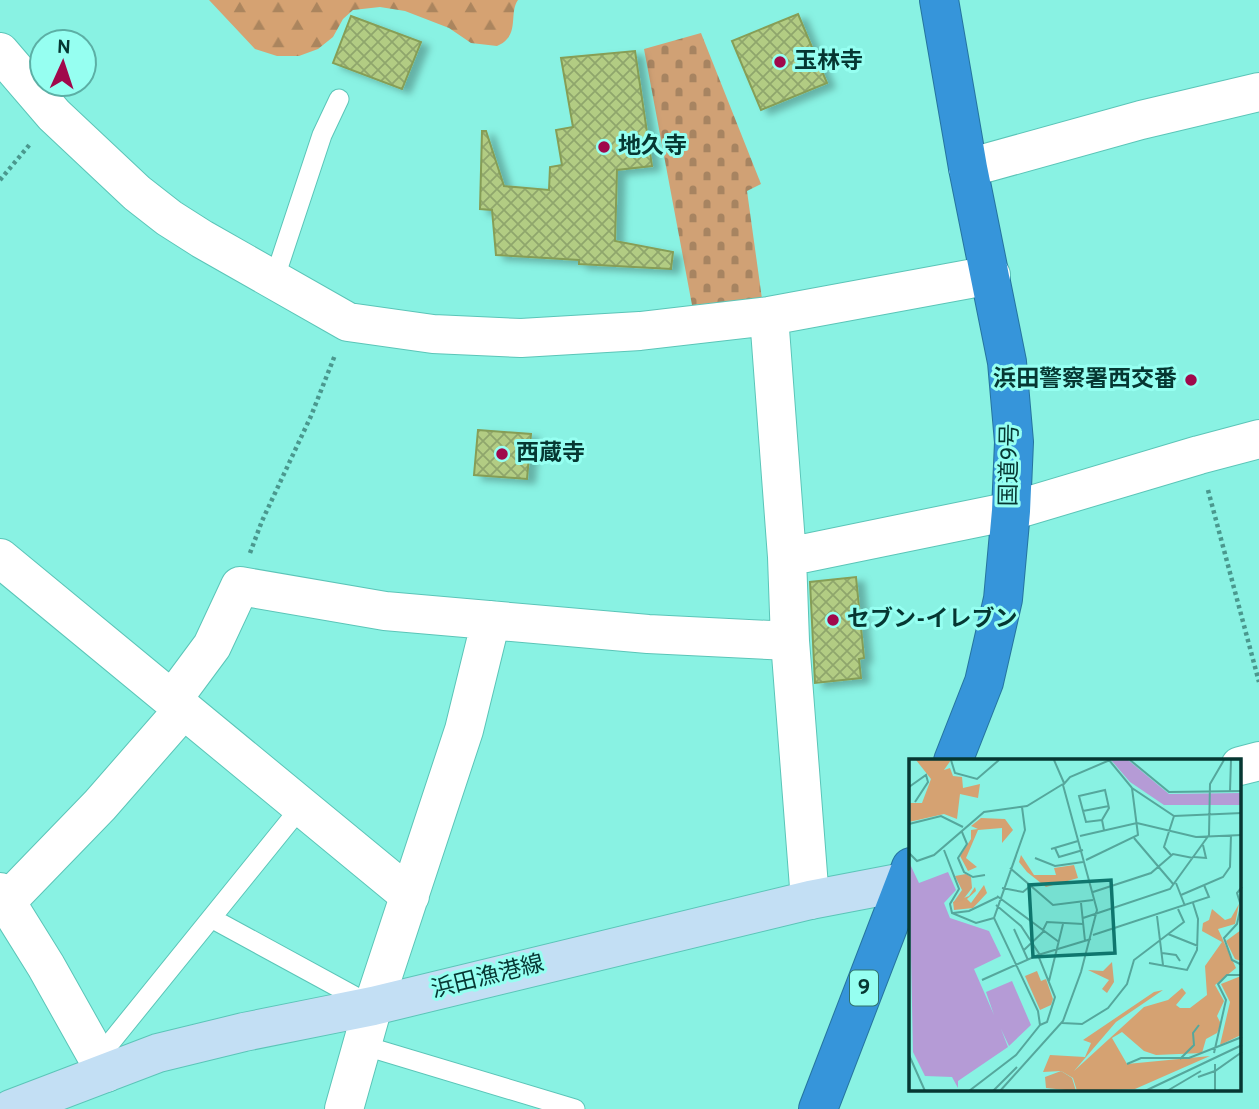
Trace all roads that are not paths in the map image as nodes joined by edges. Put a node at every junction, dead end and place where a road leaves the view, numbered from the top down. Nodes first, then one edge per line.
1 (939, 0) edge
2 (0, 52) edge
3 (1259, 92) edge
4 (339, 99) dead end
5 (968, 168) junction
6 (991, 275) junction
7 (274, 279) junction
8 (769, 316) junction
9 (1259, 439) edge
10 (1011, 511) junction
11 (787, 557) junction
12 (0, 558) edge
13 (491, 620) junction
14 (790, 641) junction
15 (177, 705) junction
16 (954, 759) edge
17 (1259, 761) edge
18 (1242, 765) edge
19 (301, 807) junction
20 (908, 875) edge
21 (410, 896) junction
22 (2, 900) edge
23 (810, 900) junction
24 (211, 919) junction
25 (373, 1006) junction
26 (362, 1045) junction
27 (91, 1081) edge
28 (11, 1109) edge
29 (344, 1109) edge
30 (575, 1109) edge
31 (818, 1109) edge

1 - 5 highway, 国道9号
2 - 7 street
3 - 5 street
4 - 7 lane
5 - 6 highway, 国道9号
6 - 8 street
6 - 10 highway, 国道9号
7 - 8 street
8 - 11 street
9 - 10 street
10 - 11 street
10 - 16 highway, 国道9号
11 - 14 street
12 - 15 street
13 - 14 street
13 - 15 street
13 - 21 street
14 - 23 street
15 - 19 street
15 - 22 street
17 - 18 street
19 - 21 street
19 - 24 lane
20 - 23 main road, 浜田漁港線
20 - 31 highway, 9
21 - 25 street
22 - 27 street
23 - 25 main road, 浜田漁港線
24 - 25 lane
24 - 27 lane
25 - 26 street
25 - 27 main road, 浜田漁港線
26 - 29 street
26 - 30 lane
27 - 28 main road, 浜田漁港線

